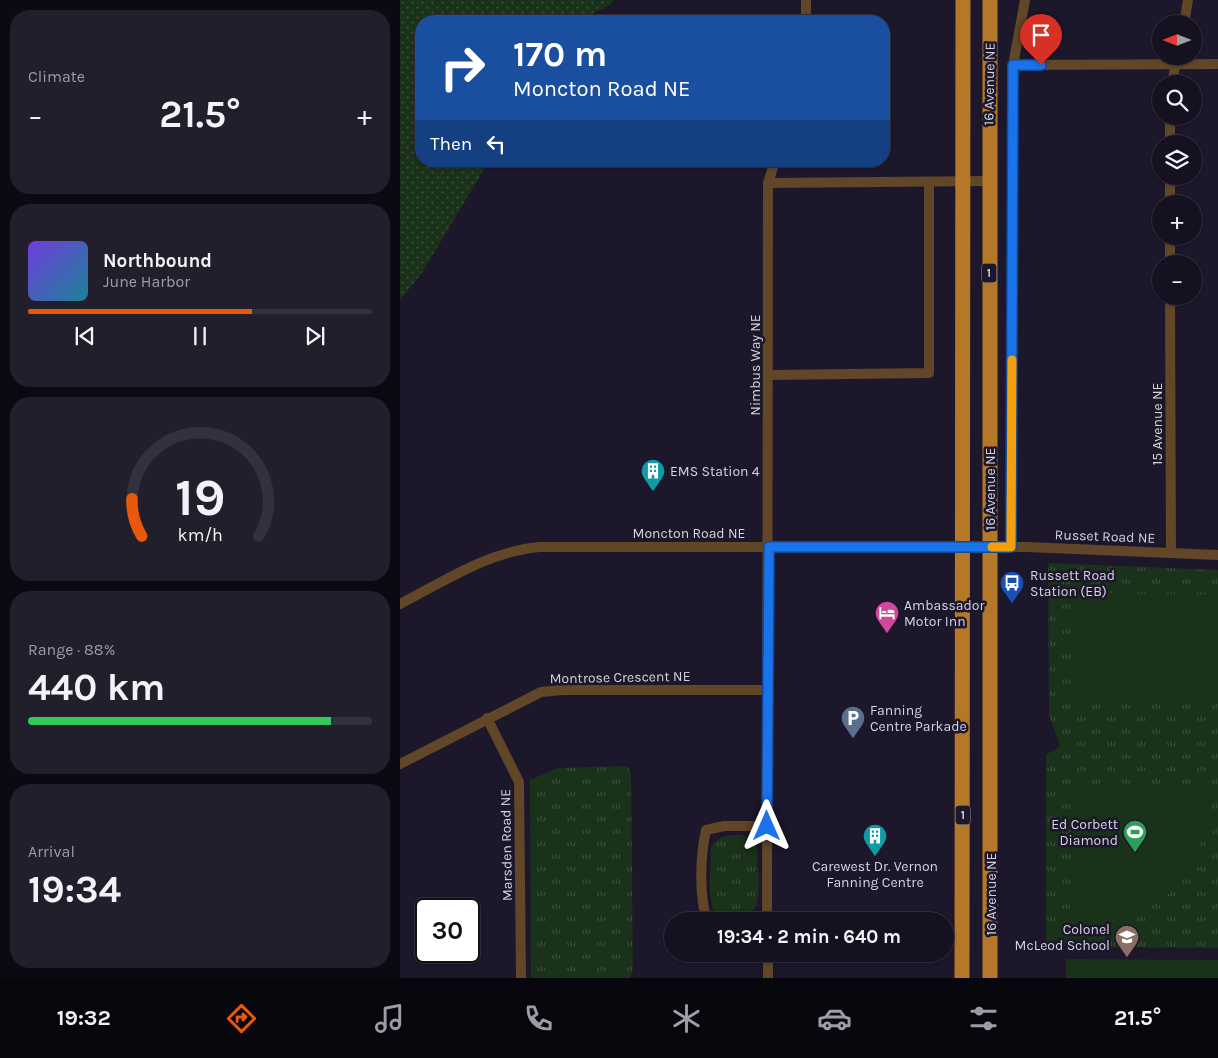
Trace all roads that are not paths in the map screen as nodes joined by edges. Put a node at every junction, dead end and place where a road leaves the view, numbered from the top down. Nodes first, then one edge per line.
1 (806, 0) edge
2 (963, 0) edge
3 (990, 0) edge
4 (1025, 0) edge
5 (1188, 0) edge
6 (806, 15) edge
7 (1186, 15) edge
8 (1152, 61) edge
9 (1202, 62) edge
10 (1218, 64) edge
11 (1013, 65) junction
12 (773, 167) edge
13 (961, 181) junction
14 (988, 181) junction
15 (929, 182) junction
16 (768, 183) junction
17 (1170, 305) edge
18 (768, 375) junction
19 (769, 547) junction
20 (963, 547) junction
21 (990, 547) junction
22 (1011, 547) junction
23 (1170, 552) junction
24 (1218, 555) edge
25 (400, 604) edge
26 (768, 690) junction
27 (488, 718) junction
28 (400, 764) edge
29 (767, 826) junction
30 (705, 912) edge
31 (767, 912) edge
32 (768, 962) edge
33 (521, 978) edge
34 (768, 978) edge
35 (962, 978) edge
36 (990, 978) edge

1 - 6 street
2 - 13 highway, 16 Avenue NE / 1
3 - 14 highway, 16 Avenue NE / 1
4 - 11 street
5 - 7 street
8 - 11 street
9 - 10 street
11 - 22 street
12 - 16 street, Nimbus Way NE
13 - 14 street
13 - 15 street
13 - 20 highway, 16 Avenue NE / 1
14 - 21 highway, 16 Avenue NE / 1
15 - 16 street
15 - 18 street
16 - 18 street, Nimbus Way NE
17 - 23 street, 15 Avenue NE
18 - 19 street, Nimbus Way NE
19 - 20 street, Moncton Road NE
19 - 25 street, Moncton Road NE
19 - 26 street, Nimbus Way NE
20 - 21 street, Moncton Road NE
20 - 35 highway, 16 Avenue NE / 1
21 - 22 street, Russet Road NE
21 - 36 highway, 16 Avenue NE / 1
22 - 23 street, Russet Road NE
23 - 24 street, Russet Road NE
26 - 27 street, Montrose Crescent NE
26 - 29 street, Nimbus Way NE
27 - 28 street, Montrose Crescent NE
27 - 33 street, Marsden Road NE
29 - 30 street
29 - 31 street, Nimbus Way NE
32 - 34 street

